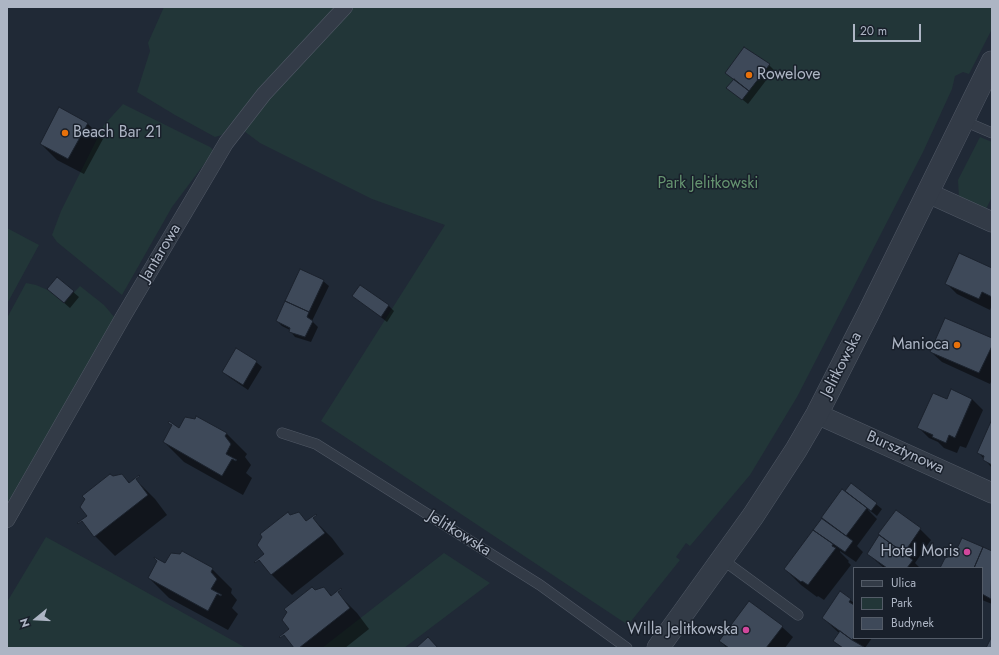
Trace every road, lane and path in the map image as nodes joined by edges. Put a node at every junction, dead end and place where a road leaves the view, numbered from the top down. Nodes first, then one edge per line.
1 (345, 7) edge
2 (992, 62) edge
3 (964, 120) junction
4 (992, 133) edge
5 (928, 194) junction
6 (992, 222) edge
7 (817, 414) junction
8 (282, 433) dead end
9 (992, 493) edge
10 (7, 520) edge
11 (723, 560) junction
12 (798, 615) dead end
13 (627, 648) edge
14 (658, 648) edge

1 - 10 street, Jantarowa
2 - 3 street, Jelitkowska
3 - 4 lane
3 - 5 street, Jelitkowska
5 - 6 street
5 - 7 street, Jelitkowska
7 - 9 street, Bursztynowa
7 - 11 street, Jelitkowska
8 - 13 lane, Jelitkowska
11 - 12 lane
11 - 14 street, Jelitkowska

